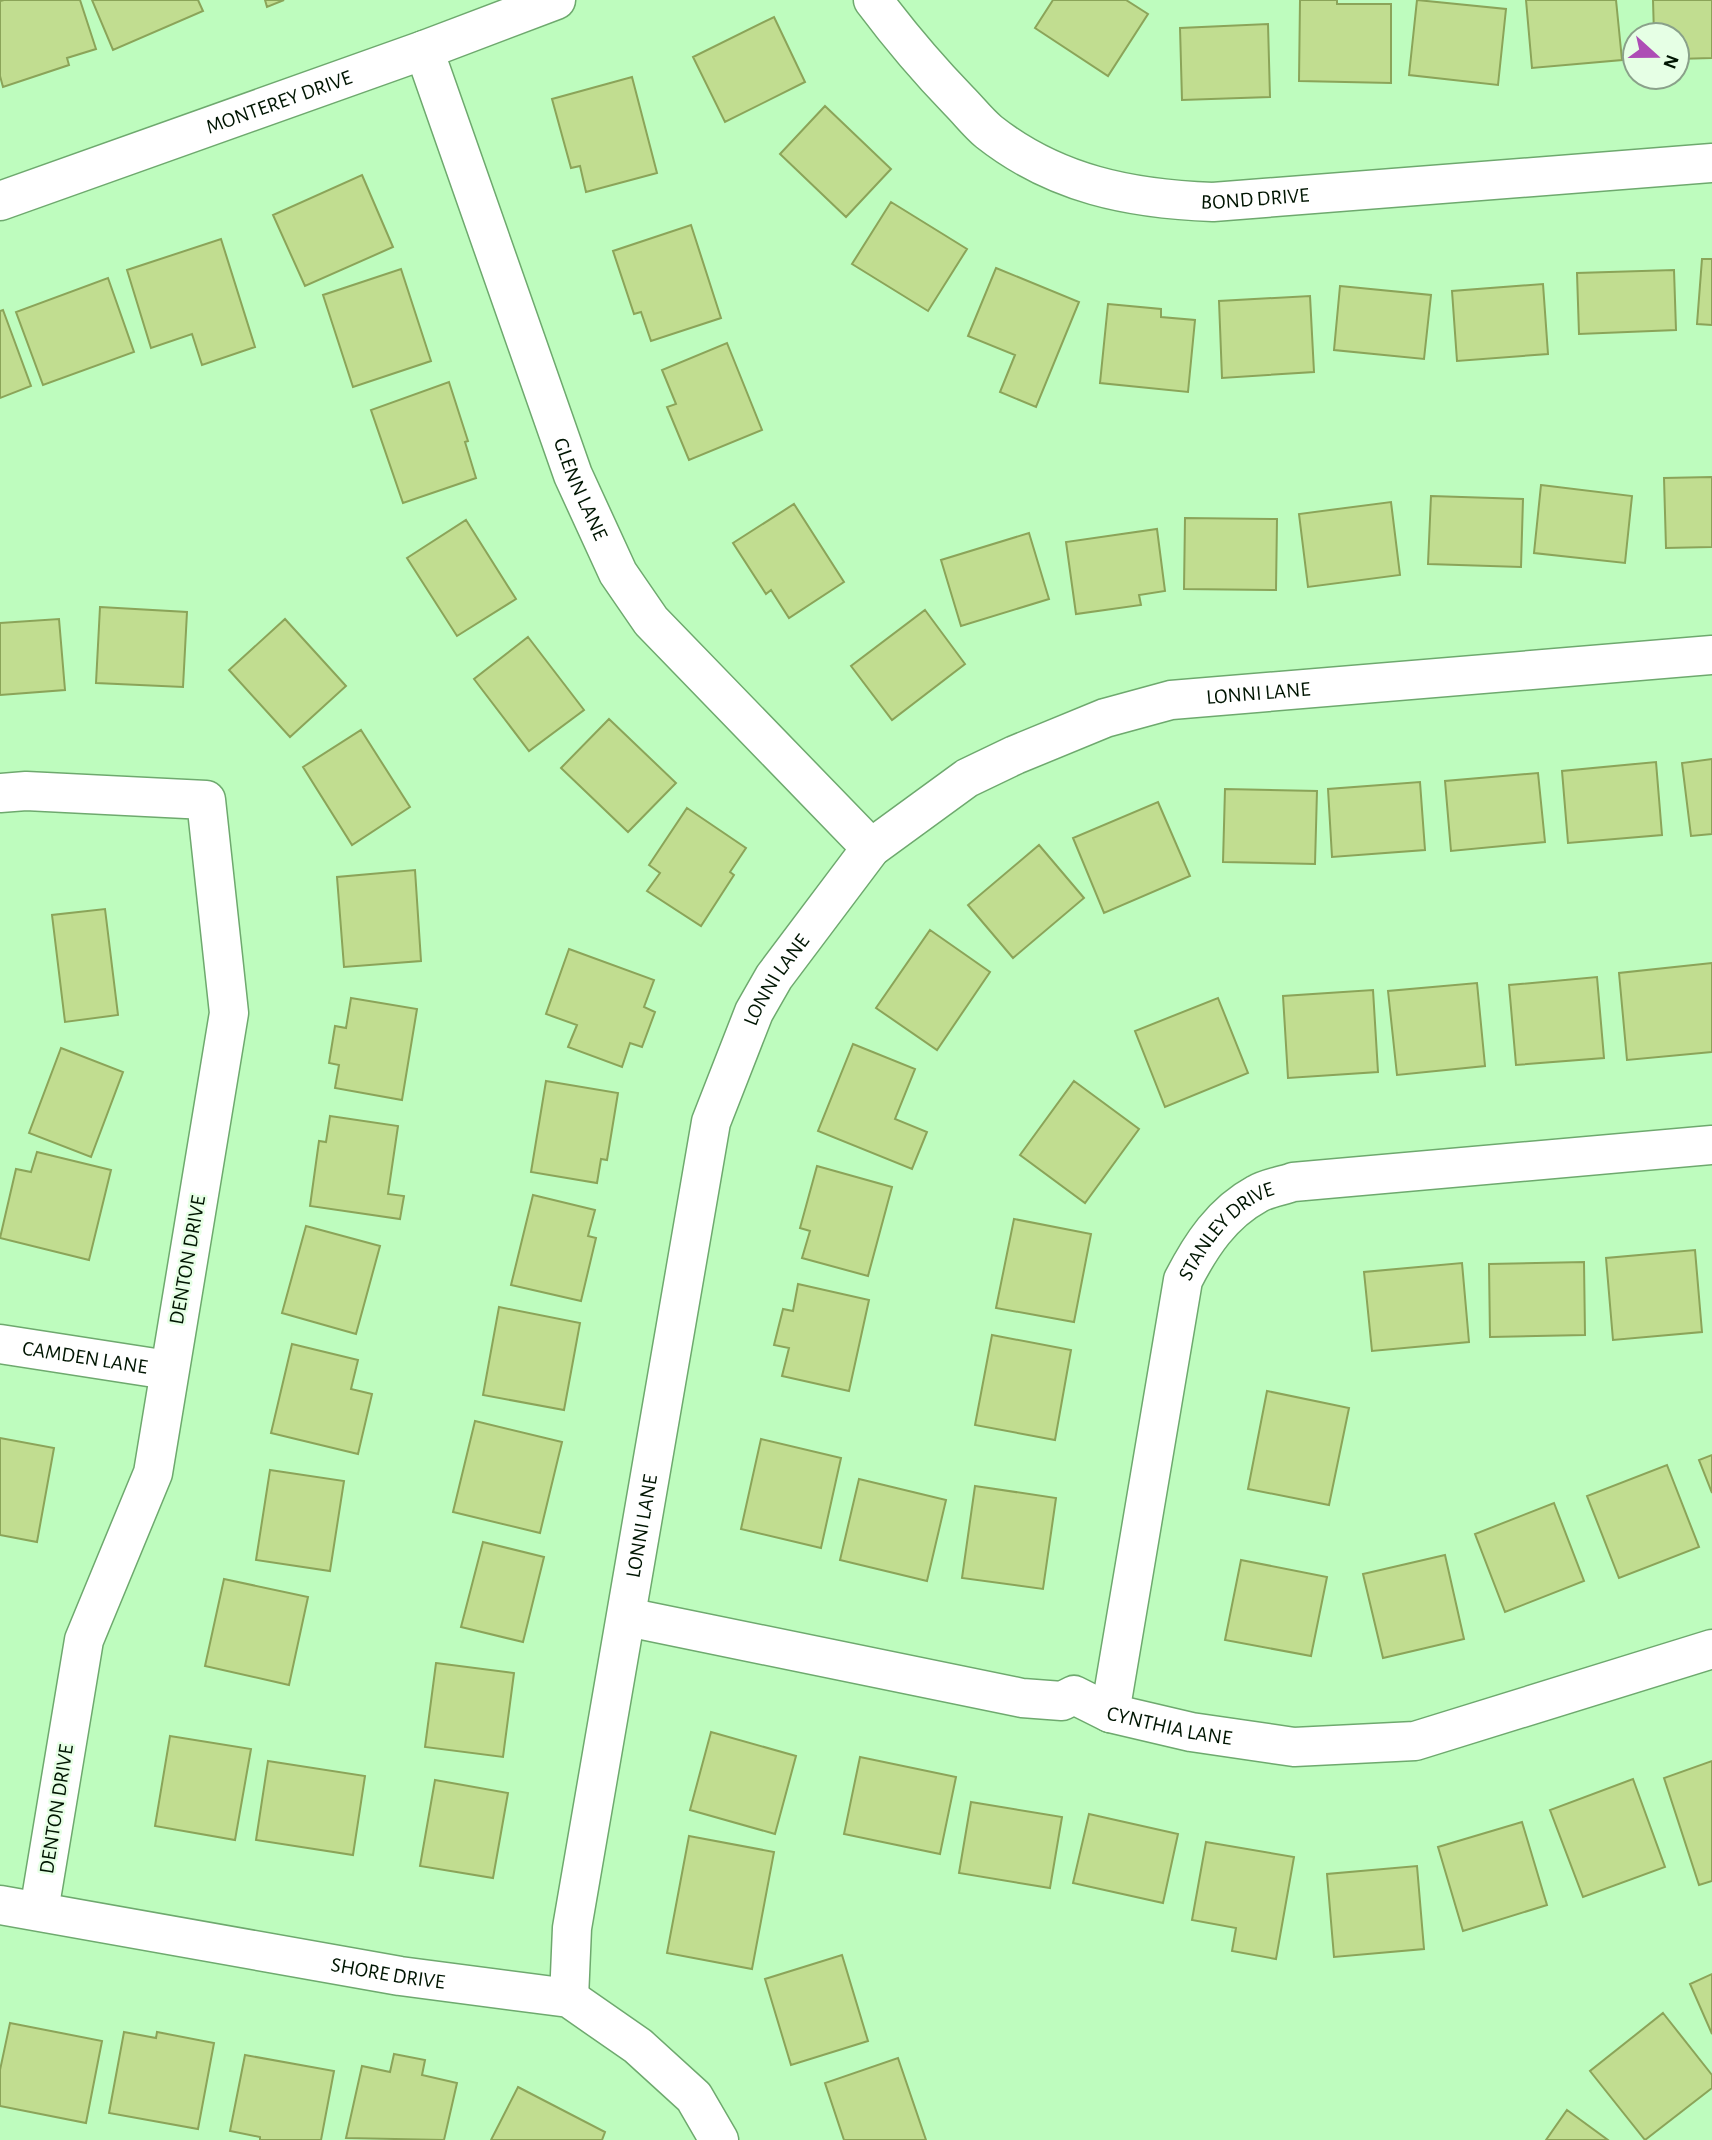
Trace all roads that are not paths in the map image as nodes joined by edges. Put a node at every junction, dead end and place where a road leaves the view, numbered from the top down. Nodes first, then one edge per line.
1 (556, 0) edge
2 (873, 0) edge
3 (424, 50) junction
4 (1712, 163) edge
5 (0, 201) edge
6 (1712, 655) edge
7 (0, 793) edge
8 (871, 848) junction
9 (1712, 1145) edge
10 (0, 1344) edge
11 (168, 1370) junction
12 (627, 1618) junction
13 (1712, 1650) edge
14 (1110, 1713) junction
15 (0, 1905) edge
16 (39, 1911) junction
17 (569, 1998) junction
18 (719, 2140) edge

1 - 3 street, MONTEREY DRIVE
2 - 4 street, BOND DRIVE
3 - 5 street, MONTEREY DRIVE
3 - 8 street, GLENN LANE
6 - 8 street, LONNI LANE
7 - 11 street, DENTON DRIVE
8 - 12 street, LONNI LANE
9 - 14 street, STANLEY DRIVE
10 - 11 street, CAMDEN LANE
11 - 16 street, DENTON DRIVE
12 - 14 street, CYNTHIA LANE
12 - 17 street, LONNI LANE
13 - 14 street, CYNTHIA LANE
15 - 16 street, SHORE DRIVE
16 - 17 street, SHORE DRIVE
17 - 18 street, SHORE DRIVE

